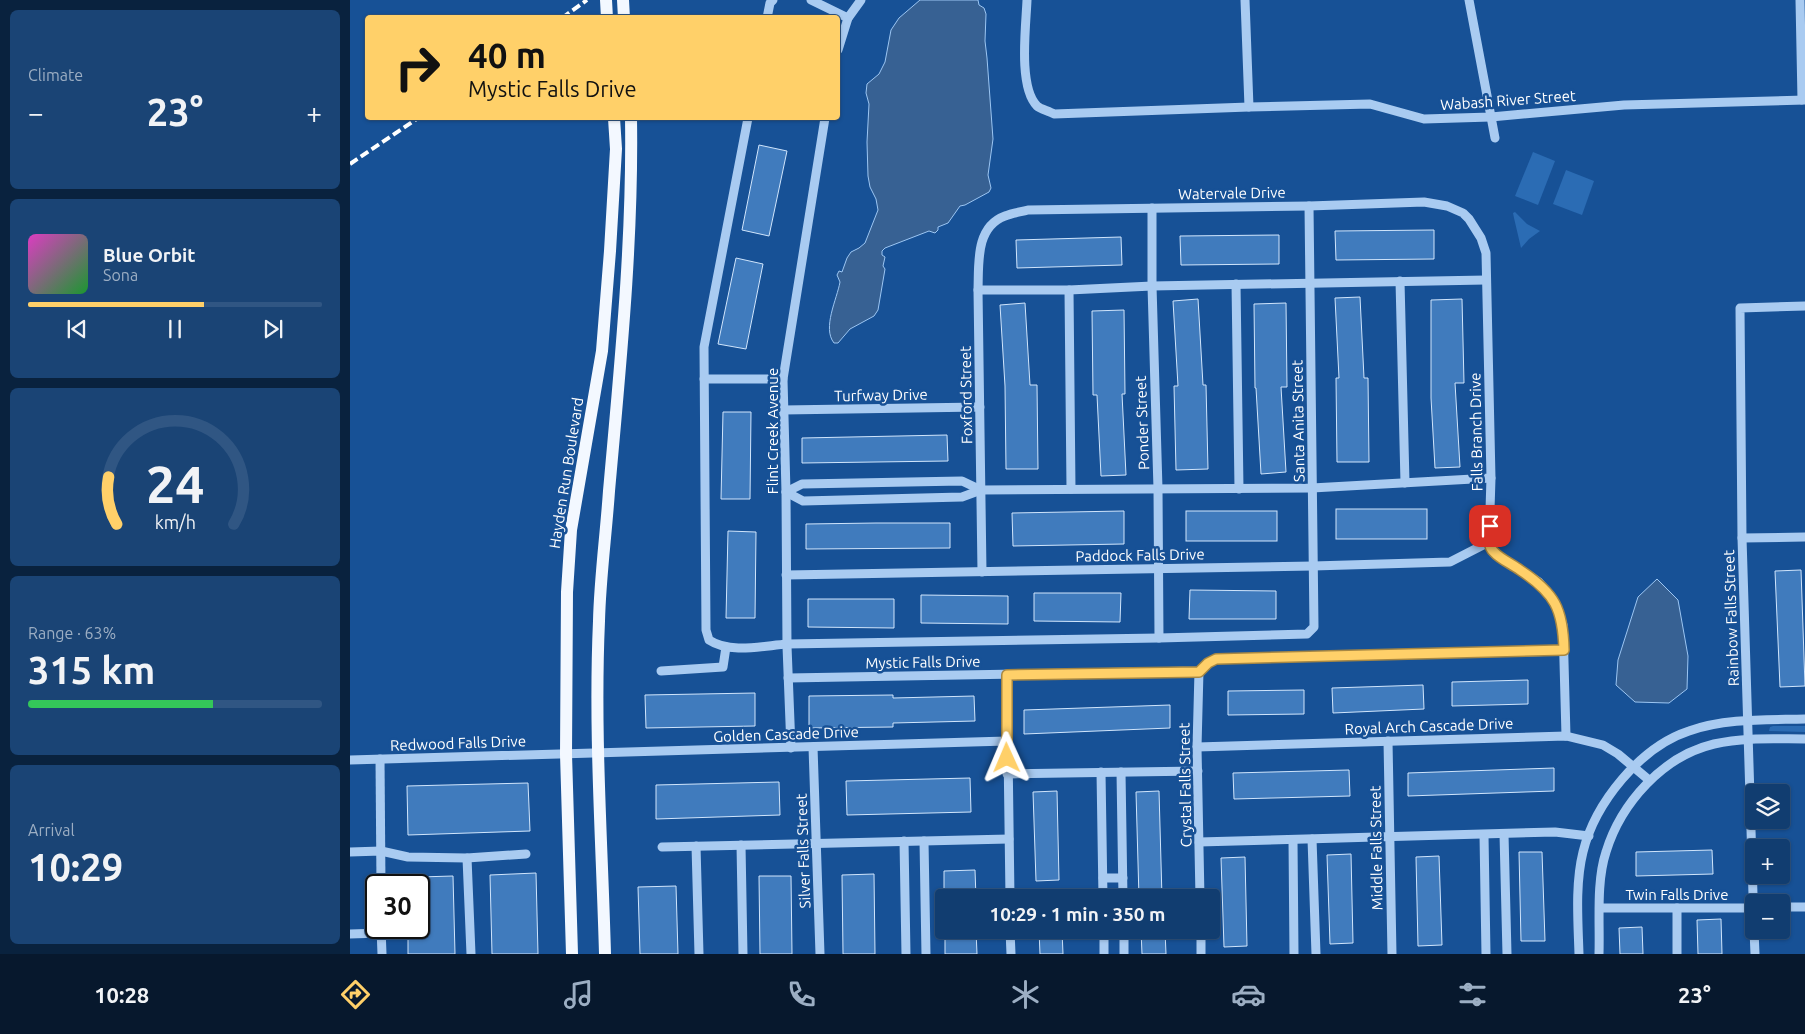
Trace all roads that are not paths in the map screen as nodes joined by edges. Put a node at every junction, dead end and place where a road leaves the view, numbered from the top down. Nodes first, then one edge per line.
1 (606, 0) edge
2 (623, 0) edge
3 (774, 0) edge
4 (811, 0) edge
5 (860, 0) edge
6 (1027, 0) edge
7 (1245, 0) edge
8 (1469, 0) edge
9 (1800, 0) edge
10 (607, 15) edge
11 (624, 15) edge
12 (768, 15) edge
13 (848, 18) junction
14 (840, 44) edge
15 (1803, 100) edge
16 (1249, 107) junction
17 (1491, 117) junction
18 (614, 120) edge
19 (631, 120) edge
20 (748, 120) edge
21 (825, 120) edge
22 (1495, 138) dead end
23 (1309, 206) junction
24 (1152, 208) junction
25 (1469, 219) joint
26 (994, 222) joint
27 (1486, 280) junction
28 (1400, 281) junction
29 (1310, 283) junction
30 (1236, 284) junction
31 (1152, 286) junction
32 (978, 290) junction
33 (1069, 290) junction
34 (1805, 306) edge
35 (704, 379) junction
36 (783, 379) junction
37 (980, 407) junction
38 (783, 410) junction
39 (1491, 478) junction
40 (1405, 483) junction
41 (1312, 488) junction
42 (1071, 489) junction
43 (1158, 489) junction
44 (1239, 489) junction
45 (981, 490) junction
46 (786, 492) junction
47 (1805, 537) edge
48 (1742, 538) junction
49 (1489, 542) junction
50 (1313, 566) junction
51 (1158, 568) junction
52 (982, 572) junction
53 (786, 575) junction
54 (1159, 638) junction
55 (787, 644) junction
56 (726, 647) junction
57 (1564, 650) junction
58 (661, 671) dead end
59 (1199, 672) junction
60 (1007, 675) junction
61 (788, 678) junction
62 (1805, 719) edge
63 (1748, 720) junction
64 (1566, 736) junction
65 (1805, 739) edge
66 (1747, 740) junction
67 (1007, 741) junction
68 (1388, 741) junction
69 (813, 747) junction
70 (1197, 747) junction
71 (791, 748) junction
72 (566, 754) junction
73 (599, 754) junction
74 (380, 759) junction
75 (350, 760) edge
76 (1632, 767) junction
77 (1198, 771) junction
78 (1101, 772) junction
79 (1121, 772) junction
80 (1007, 774) junction
81 (1649, 780) junction
82 (1504, 834) junction
83 (1484, 835) junction
84 (1589, 836) junction
85 (1009, 838) junction
86 (1390, 838) junction
87 (1312, 839) junction
88 (1293, 840) junction
89 (904, 841) junction
90 (924, 841) junction
91 (1199, 842) junction
92 (816, 843) junction
93 (741, 845) junction
94 (696, 846) junction
95 (662, 847) dead end
96 (381, 851) junction
97 (350, 852) edge
98 (526, 854) dead end
99 (467, 858) junction
100 (381, 874) edge
101 (1103, 878) junction
102 (1123, 878) junction
103 (1010, 889) edge
104 (1103, 889) edge
105 (1123, 889) edge
106 (1200, 889) edge
107 (1752, 894) edge
108 (1790, 907) edge
109 (1805, 907) edge
110 (1600, 908) junction
111 (1677, 908) junction
112 (1745, 908) edge
113 (365, 932) edge
114 (350, 934) edge
115 (382, 939) edge
116 (1010, 939) edge
117 (1104, 939) edge
118 (1124, 939) edge
119 (1201, 939) edge
120 (1754, 939) edge
121 (382, 954) edge
122 (471, 954) edge
123 (572, 954) edge
124 (605, 954) edge
125 (699, 954) edge
126 (743, 954) edge
127 (820, 954) edge
128 (906, 954) edge
129 (918, 954) edge
130 (926, 954) edge
131 (1011, 954) edge
132 (1104, 954) edge
133 (1124, 954) edge
134 (1201, 954) edge
135 (1294, 954) edge
136 (1316, 954) edge
137 (1392, 954) edge
138 (1486, 954) edge
139 (1507, 954) edge
140 (1579, 954) edge
141 (1599, 954) edge
142 (1677, 954) edge
143 (1755, 954) edge

1 - 10 main road
2 - 11 main road
3 - 12 street
4 - 13 street
5 - 13 street
6 - 16 street, Wabash River Street
7 - 16 street
8 - 17 street
9 - 15 street
13 - 14 street
15 - 17 street, Wabash River Street
16 - 17 street, Wabash River Street
17 - 22 street
18 - 72 main road, Hayden Run Boulevard
19 - 73 main road
20 - 35 street
21 - 36 street, Flint Creek Avenue
23 - 24 street, Watervale Drive
23 - 25 street, Watervale Drive
23 - 29 street, Santa Anita Street
24 - 26 street, Watervale Drive
24 - 31 street, Ponder Street
25 - 27 street, Falls Branch Drive
26 - 32 street, Foxford Street
27 - 28 street
27 - 39 street, Falls Branch Drive
28 - 29 street
28 - 40 street
29 - 30 street
29 - 41 street, Santa Anita Street
30 - 31 street
30 - 44 street
31 - 33 street
31 - 43 street, Ponder Street
32 - 33 street
32 - 37 street, Foxford Street
33 - 42 street
34 - 48 street, Rainbow Falls Street
35 - 36 street
35 - 56 street
36 - 38 street, Flint Creek Avenue
37 - 38 street, Turfway Drive
37 - 45 street, Foxford Street
38 - 46 street, Flint Creek Avenue
39 - 40 street
39 - 49 street, Falls Branch Drive
40 - 41 street
41 - 44 street
41 - 50 street, Santa Anita Street
42 - 43 street
42 - 45 street
43 - 44 street
43 - 51 street, Ponder Street
45 - 46 street
45 - 46 street
45 - 52 street, Foxford Street
46 - 53 street, Flint Creek Avenue
47 - 48 street
48 - 63 street, Rainbow Falls Street
49 - 50 street, Paddock Falls Drive
49 - 57 street
50 - 51 street, Paddock Falls Drive
50 - 54 street, Santa Anita Street
51 - 52 street, Paddock Falls Drive
51 - 54 street, Ponder Street
52 - 53 street, Paddock Falls Drive
53 - 55 street, Flint Creek Avenue
54 - 55 street
55 - 56 street
55 - 61 street, Flint Creek Avenue
56 - 58 street
57 - 59 street
57 - 64 street
59 - 60 street, Mystic Falls Drive
59 - 70 street, Crystal Falls Street
60 - 61 street, Mystic Falls Drive
60 - 67 street
61 - 71 street, Flint Creek Avenue
62 - 63 street
63 - 66 street, Rainbow Falls Street
63 - 76 street
64 - 68 street, Royal Arch Cascade Drive
64 - 76 street, Royal Arch Cascade Drive
65 - 66 street
66 - 81 street
66 - 107 street, Rainbow Falls Street
67 - 69 street, Golden Cascade Drive
67 - 80 street
68 - 70 street, Royal Arch Cascade Drive
68 - 86 street, Middle Falls Street
69 - 71 street, Golden Cascade Drive
69 - 92 street, Silver Falls Street
70 - 77 street, Crystal Falls Street
71 - 73 street, Golden Cascade Drive
72 - 73 street, Golden Cascade Drive
72 - 74 street, Redwood Falls Drive
72 - 123 main road, Hayden Run Boulevard
73 - 124 main road
74 - 75 street, Redwood Falls Drive
74 - 96 street
76 - 81 street, Royal Arch Cascade Drive
76 - 84 street
77 - 79 street
77 - 91 street, Crystal Falls Street
78 - 79 street
78 - 80 street
78 - 101 street
79 - 102 street
80 - 85 street
81 - 110 street
82 - 83 street
82 - 84 street
82 - 139 street
83 - 86 street
83 - 138 street
84 - 140 street
85 - 90 street
85 - 103 street
86 - 87 street
86 - 137 street, Middle Falls Street
87 - 88 street
87 - 136 street
88 - 91 street
88 - 135 street
89 - 90 street
89 - 92 street
89 - 128 street
90 - 130 street
91 - 106 street, Crystal Falls Street
92 - 93 street
92 - 127 street, Silver Falls Street
93 - 94 street
93 - 126 street
94 - 95 street
94 - 125 street
96 - 97 street
96 - 99 street
96 - 100 street
98 - 99 street
99 - 122 street
101 - 102 street
101 - 104 street
102 - 105 street
108 - 109 street
110 - 111 street, Twin Falls Drive
110 - 141 street
111 - 112 street, Twin Falls Drive
111 - 142 street
113 - 114 street
115 - 121 street
116 - 131 street
117 - 132 street
118 - 133 street
119 - 134 street
120 - 143 street, Rainbow Falls Street
129 - 130 street

